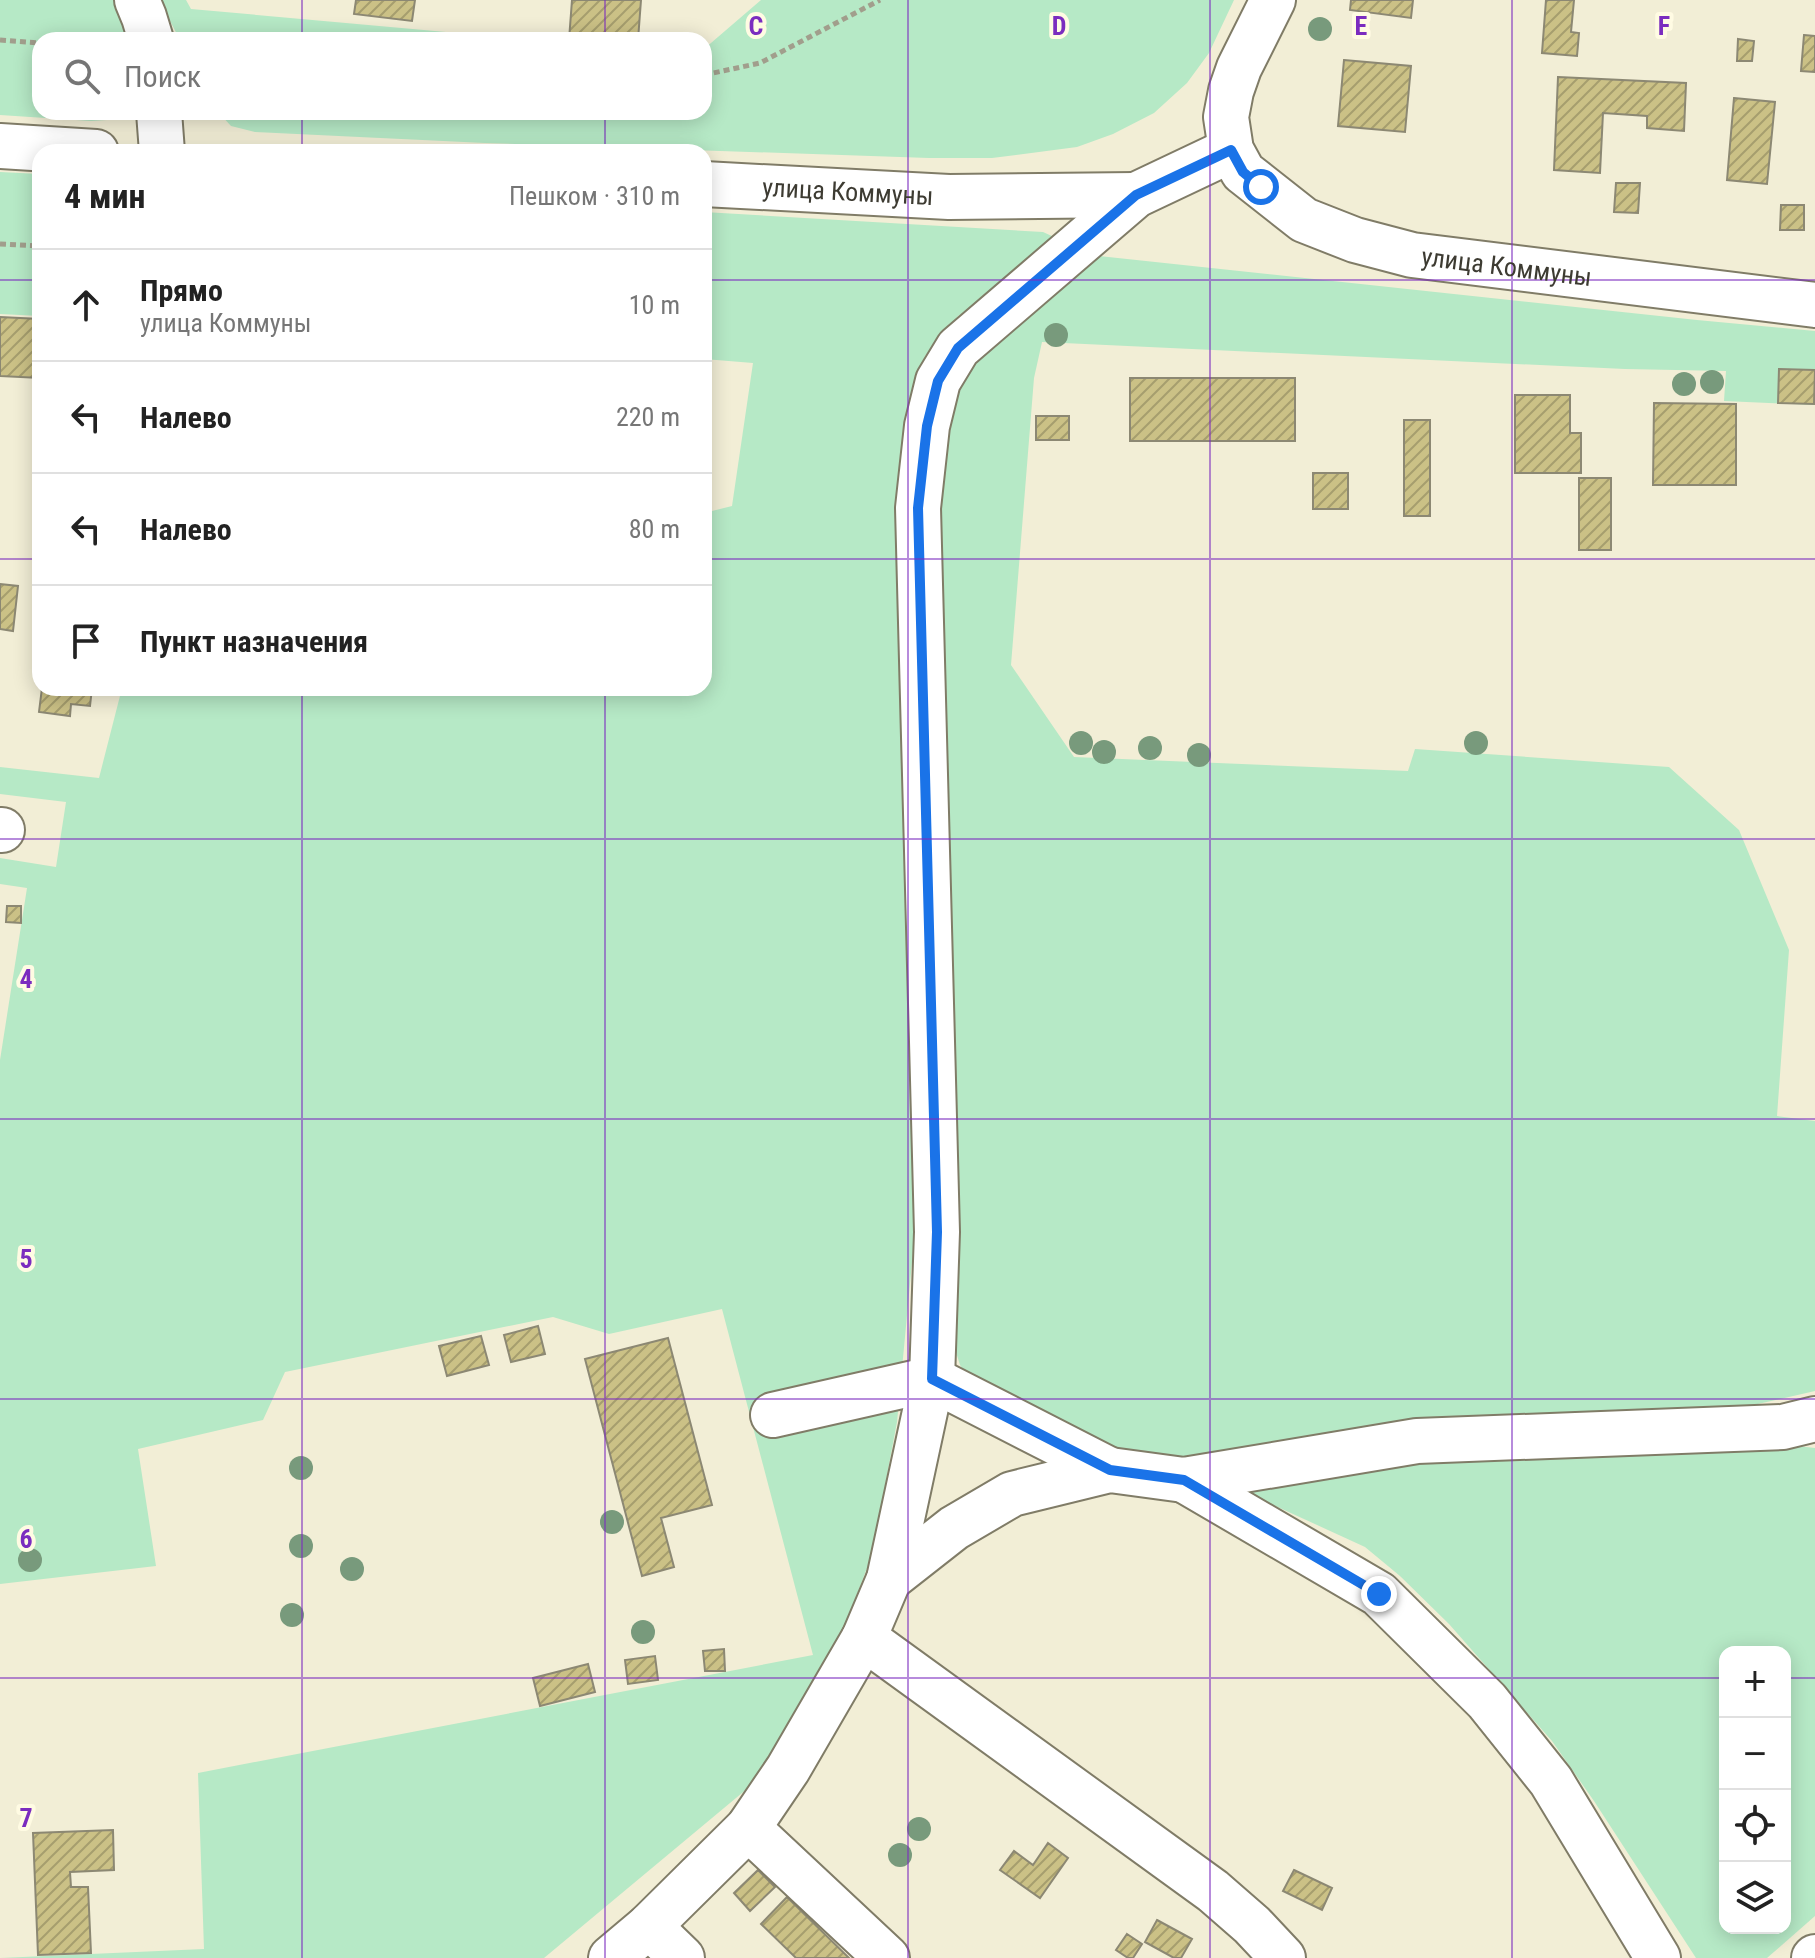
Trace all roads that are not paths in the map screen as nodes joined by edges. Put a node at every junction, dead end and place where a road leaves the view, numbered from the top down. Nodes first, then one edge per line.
1 (137, 0) edge
2 (1273, 0) edge
3 (149, 32) edge
4 (160, 120) edge
5 (161, 144) edge
6 (0, 146) edge
7 (32, 148) edge
8 (1231, 150) junction
9 (712, 184) edge
10 (1136, 195) junction
11 (1815, 305) edge
12 (932, 1379) junction
13 (773, 1415) dead end
14 (1804, 1427) edge
15 (1110, 1470) junction
16 (1184, 1480) junction
17 (889, 1579) junction
18 (864, 1638) junction
19 (748, 1828) junction
20 (649, 1926) junction
21 (611, 1958) edge
22 (682, 1958) edge
23 (887, 1958) edge
24 (1283, 1958) edge
25 (1658, 1958) edge

1 - 3 street
2 - 8 street
4 - 5 street
6 - 7 street
8 - 10 street
8 - 11 street, улица Коммуны
9 - 10 street, улица Коммуны
10 - 12 street
12 - 13 street
12 - 15 street
12 - 17 street
14 - 16 street
15 - 16 street
15 - 17 street
16 - 25 street
17 - 18 street
18 - 19 street
18 - 24 street
19 - 20 street
19 - 23 street
20 - 21 street
20 - 22 street

